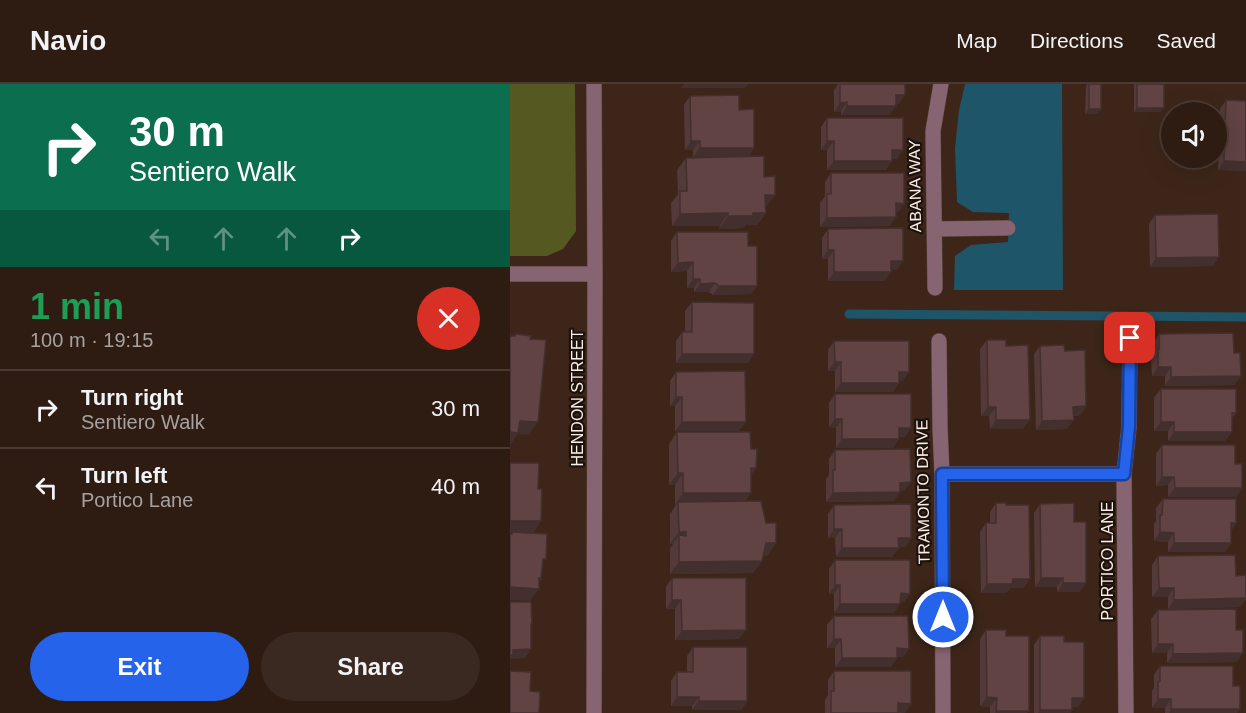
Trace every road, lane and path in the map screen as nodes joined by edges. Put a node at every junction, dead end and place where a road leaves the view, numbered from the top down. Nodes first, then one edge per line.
1 (594, 84) edge
2 (941, 84) edge
3 (1008, 228) dead end
4 (934, 229) junction
5 (510, 274) edge
6 (595, 274) junction
7 (934, 288) dead end
8 (1130, 338) dead end
9 (939, 341) dead end
10 (942, 474) junction
11 (1124, 474) junction
12 (594, 713) edge
13 (943, 713) edge
14 (1126, 713) edge

1 - 6 street, HENDON STREET
2 - 4 street, ABANA WAY
3 - 4 street
4 - 7 street, ABANA WAY
5 - 6 street
6 - 12 street, HENDON STREET
8 - 11 street, PORTICO LANE
9 - 10 street, TRAMONTO DRIVE
10 - 11 street
10 - 13 street, TRAMONTO DRIVE
11 - 14 street, PORTICO LANE

